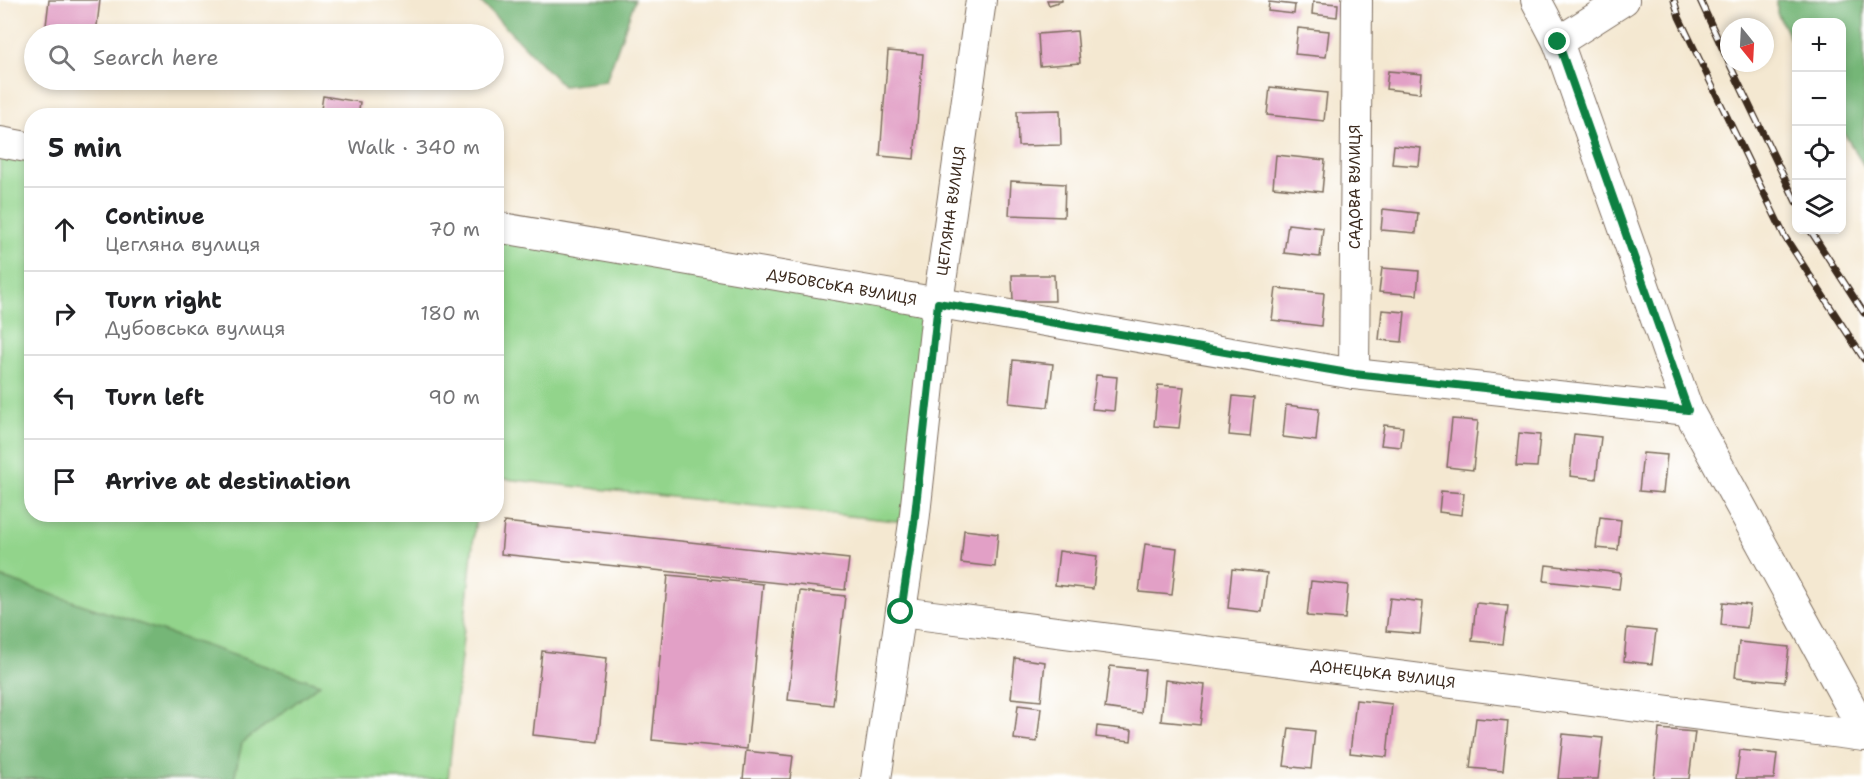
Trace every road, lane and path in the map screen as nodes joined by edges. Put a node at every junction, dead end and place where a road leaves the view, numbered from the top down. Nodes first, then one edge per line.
1 (981, 0) edge
2 (1357, 0) edge
3 (1536, 0) edge
4 (1624, 0) edge
5 (1558, 42) junction
6 (0, 142) edge
7 (24, 146) edge
8 (504, 228) edge
9 (938, 303) junction
10 (1354, 374) junction
11 (1688, 410) junction
12 (901, 612) junction
13 (1864, 731) edge
14 (1864, 736) edge
15 (876, 779) edge

1 - 9 street, ЦЕГЛЯНА ВУЛИЦЯ
2 - 10 street, САДОВА ВУЛИЦЯ
3 - 5 street
4 - 5 street
5 - 11 street
6 - 7 street
8 - 9 street, ДУБОВСЬКА ВУЛИЦЯ
9 - 10 street, ДУБОВСЬКА ВУЛИЦЯ
9 - 12 street, ЦЕГЛЯНА ВУЛИЦЯ
10 - 11 street, ДУБОВСЬКА ВУЛИЦЯ
11 - 13 street
12 - 14 street, ДОНЕЦЬКА ВУЛИЦЯ
12 - 15 street, ЦЕГЛЯНА ВУЛИЦЯ

